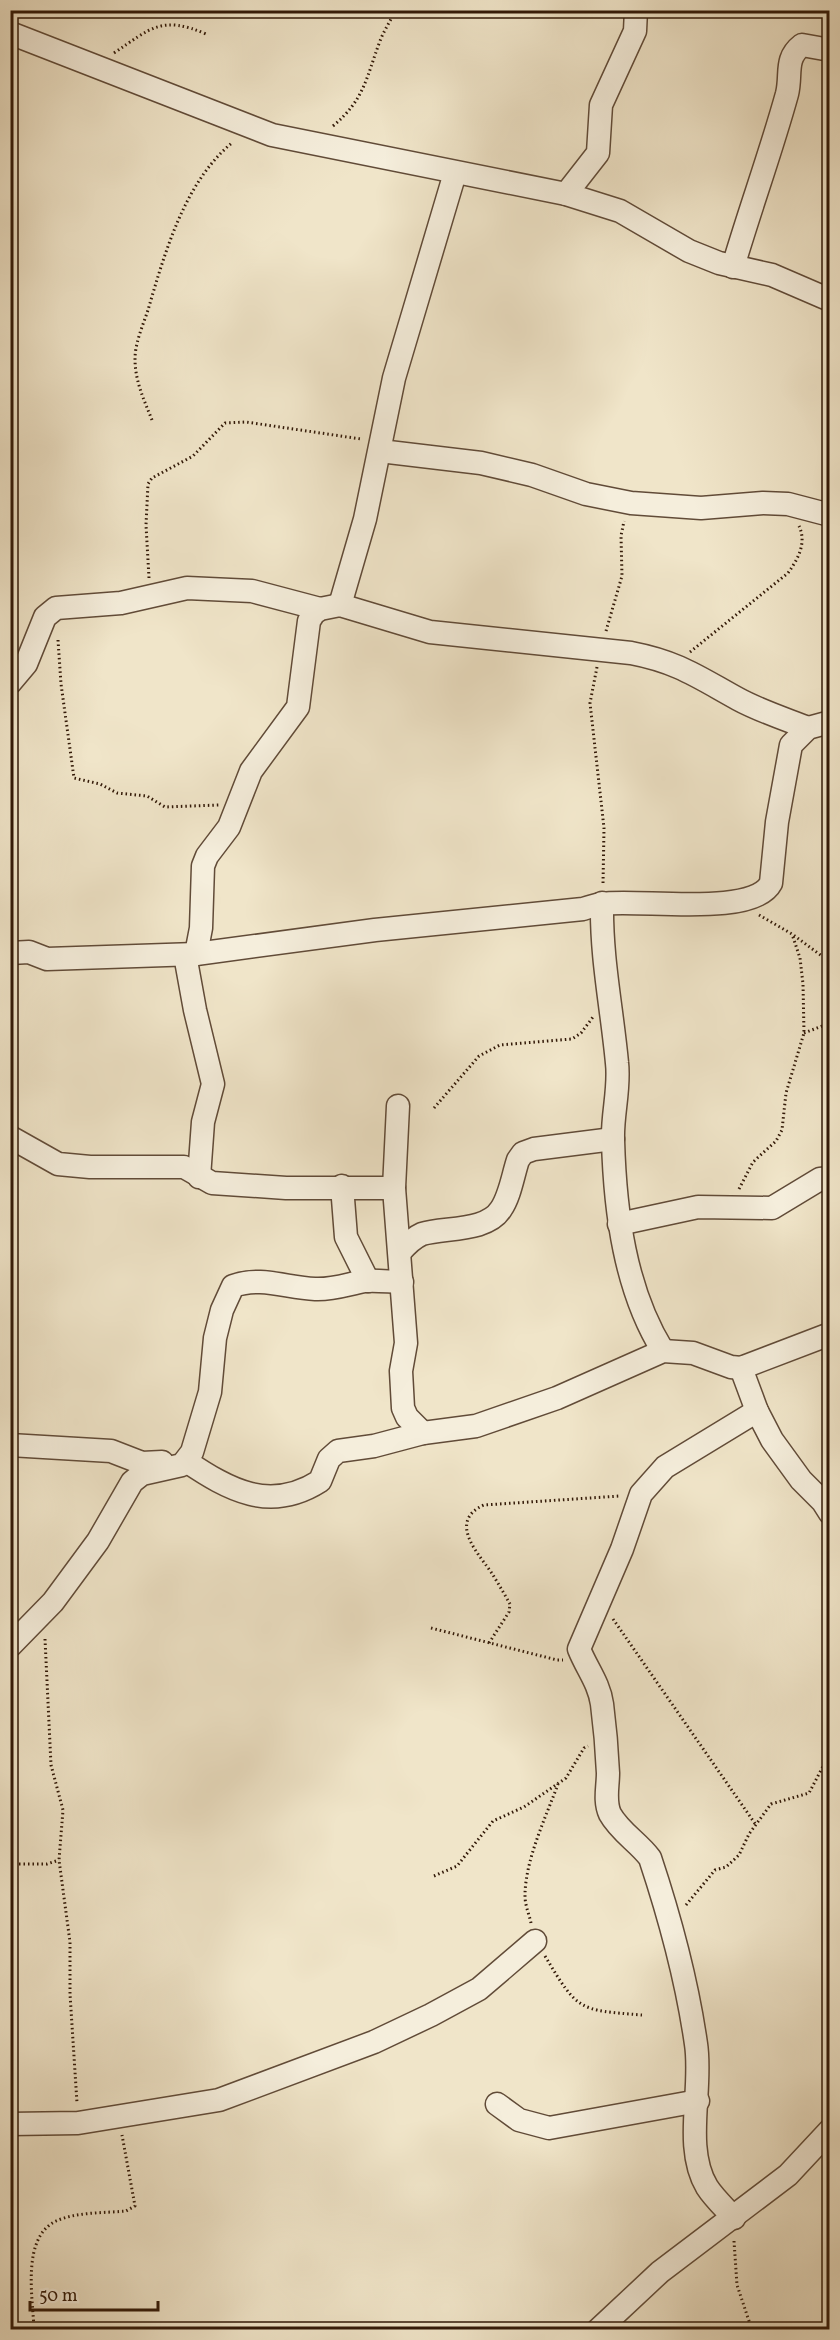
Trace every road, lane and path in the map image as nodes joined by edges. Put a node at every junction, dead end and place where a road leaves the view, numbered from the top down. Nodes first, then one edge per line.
1 (395, 10) edge
2 (636, 10) edge
3 (10, 33) edge
4 (206, 34) dead end
5 (830, 50) edge
6 (95, 66) junction
7 (251, 127) junction
8 (314, 144) junction
9 (455, 173) junction
10 (566, 194) junction
11 (733, 267) junction
12 (830, 300) edge
13 (152, 420) dead end
14 (381, 446) junction
15 (631, 503) junction
16 (788, 504) junction
17 (830, 515) edge
18 (150, 595) junction
19 (330, 607) junction
20 (56, 608) junction
21 (601, 651) junction
22 (676, 665) junction
23 (10, 683) edge
24 (830, 722) edge
25 (807, 728) junction
26 (239, 804) junction
27 (602, 903) junction
28 (756, 914) dead end
29 (792, 934) junction
30 (10, 953) edge
31 (190, 955) junction
32 (830, 962) edge
33 (608, 996) junction
34 (830, 1023) edge
35 (804, 1033) junction
36 (398, 1106) dead end
37 (434, 1108) dead end
38 (10, 1137) edge
39 (613, 1139) junction
40 (198, 1177) junction
41 (830, 1178) edge
42 (342, 1186) junction
43 (394, 1188) junction
44 (729, 1206) junction
45 (619, 1224) junction
46 (400, 1252) junction
47 (368, 1281) junction
48 (402, 1282) junction
49 (830, 1334) edge
50 (663, 1351) junction
51 (741, 1368) junction
52 (757, 1411) junction
53 (423, 1433) junction
54 (10, 1445) edge
55 (180, 1464) junction
56 (641, 1494) junction
57 (830, 1513) edge
58 (600, 1601) junction
59 (45, 1610) junction
60 (431, 1628) dead end
61 (489, 1643) junction
62 (10, 1646) edge
63 (579, 1649) junction
64 (604, 1738) junction
65 (830, 1753) edge
66 (558, 1784) junction
67 (756, 1825) junction
68 (59, 1860) junction
69 (10, 1864) edge
70 (434, 1876) dead end
71 (670, 1924) junction
72 (536, 1941) junction
73 (642, 2015) dead end
74 (698, 2101) junction
75 (497, 2104) dead end
76 (119, 2118) junction
77 (78, 2123) junction
78 (10, 2124) edge
79 (830, 2130) edge
80 (734, 2218) junction
81 (34, 2330) edge
82 (598, 2330) edge
83 (752, 2330) edge

1 - 8 path
2 - 10 street
3 - 6 street
4 - 6 path
5 - 11 street
6 - 7 street
7 - 8 street
7 - 13 path
8 - 9 street
9 - 10 street
9 - 14 street
10 - 11 street
11 - 12 street
14 - 15 street
14 - 18 path
14 - 19 street
15 - 16 street
15 - 21 path
16 - 17 street
16 - 22 path
18 - 19 street
18 - 20 street
19 - 21 street
19 - 26 street
20 - 23 street
20 - 26 path
21 - 22 street
21 - 27 path
22 - 25 street
24 - 25 street
25 - 27 street
26 - 31 street
27 - 31 street
27 - 33 street
28 - 29 path
29 - 32 path
29 - 35 path
30 - 31 street
31 - 40 street
33 - 37 path
33 - 39 street
34 - 35 path
35 - 44 path
36 - 43 street
38 - 40 street
39 - 45 street
39 - 46 street
40 - 42 street
41 - 44 street
42 - 43 street
42 - 47 street
43 - 46 street
44 - 45 street
45 - 50 street
46 - 48 street
47 - 48 street
47 - 55 street
48 - 53 street
49 - 51 street
50 - 51 street
50 - 53 street
51 - 52 street
52 - 56 street
52 - 57 street
53 - 55 street
54 - 55 street
55 - 59 street
56 - 58 street
56 - 61 path
58 - 63 street
58 - 67 path
59 - 62 street
59 - 68 path
60 - 61 path
61 - 63 path
63 - 64 street
64 - 66 path
64 - 71 street
65 - 67 path
66 - 70 path
66 - 72 path
67 - 71 path
68 - 69 path
68 - 77 path
71 - 74 street
72 - 73 path
72 - 76 street
74 - 75 street
74 - 80 street
76 - 77 street
76 - 81 path
77 - 78 street
79 - 80 street
80 - 82 street
80 - 83 path

